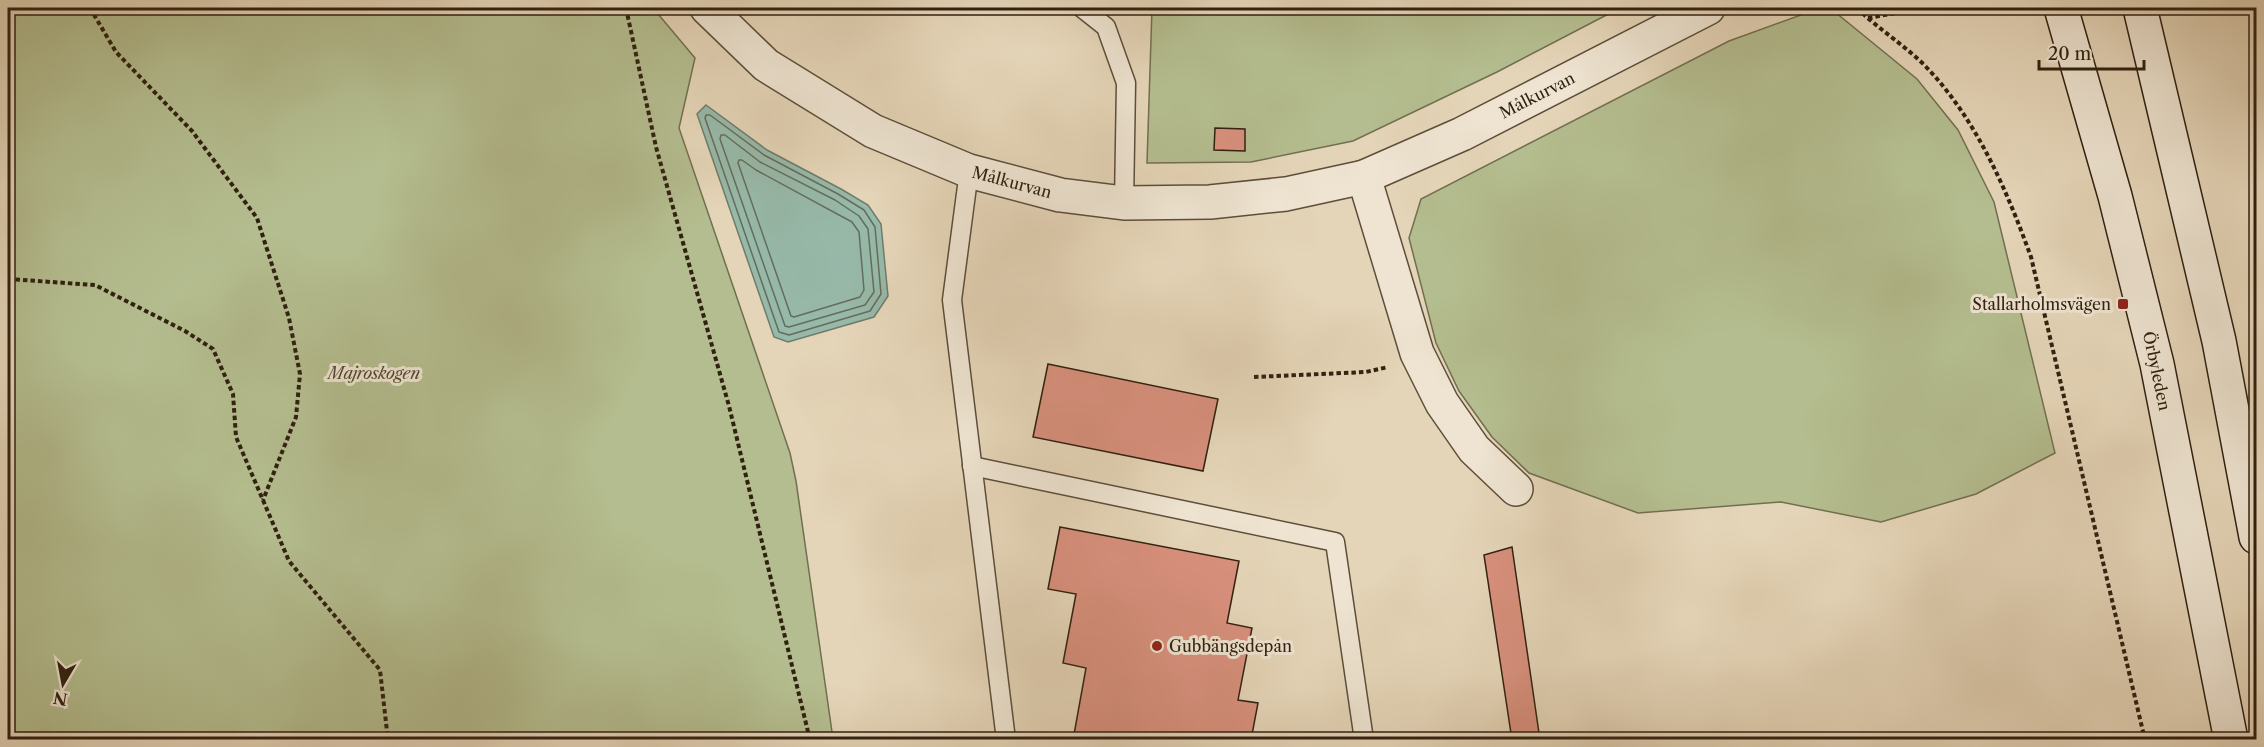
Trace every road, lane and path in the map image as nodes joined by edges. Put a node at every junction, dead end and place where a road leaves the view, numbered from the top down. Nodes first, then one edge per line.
1 (90, 8) edge
2 (626, 8) edge
3 (707, 8) edge
4 (1082, 8) edge
5 (1708, 8) edge
6 (1857, 8) edge
7 (1924, 8) edge
8 (2061, 8) edge
9 (2140, 8) edge
10 (1867, 18) junction
11 (2256, 22) edge
12 (2256, 79) edge
13 (969, 171) junction
14 (1364, 177) junction
15 (1124, 203) junction
16 (8, 279) edge
17 (1417, 353) junction
18 (1254, 377) dead end
19 (972, 466) junction
20 (1516, 489) dead end
21 (263, 501) junction
22 (2256, 537) edge
23 (388, 740) edge
24 (810, 740) edge
25 (1006, 740) edge
26 (1364, 740) edge
27 (2145, 740) edge
28 (2232, 740) edge

1 - 21 path
2 - 24 path
3 - 13 street, Målkurvan
4 - 15 lane
5 - 14 street, Målkurvan
6 - 10 path
7 - 10 path
8 - 28 street, Örbyleden
9 - 22 street
10 - 27 path
11 - 12 path
13 - 15 street, Målkurvan
13 - 19 lane
14 - 15 street, Målkurvan
14 - 17 street
16 - 21 path
17 - 18 path
17 - 20 street
19 - 25 lane
19 - 26 lane
21 - 23 path

